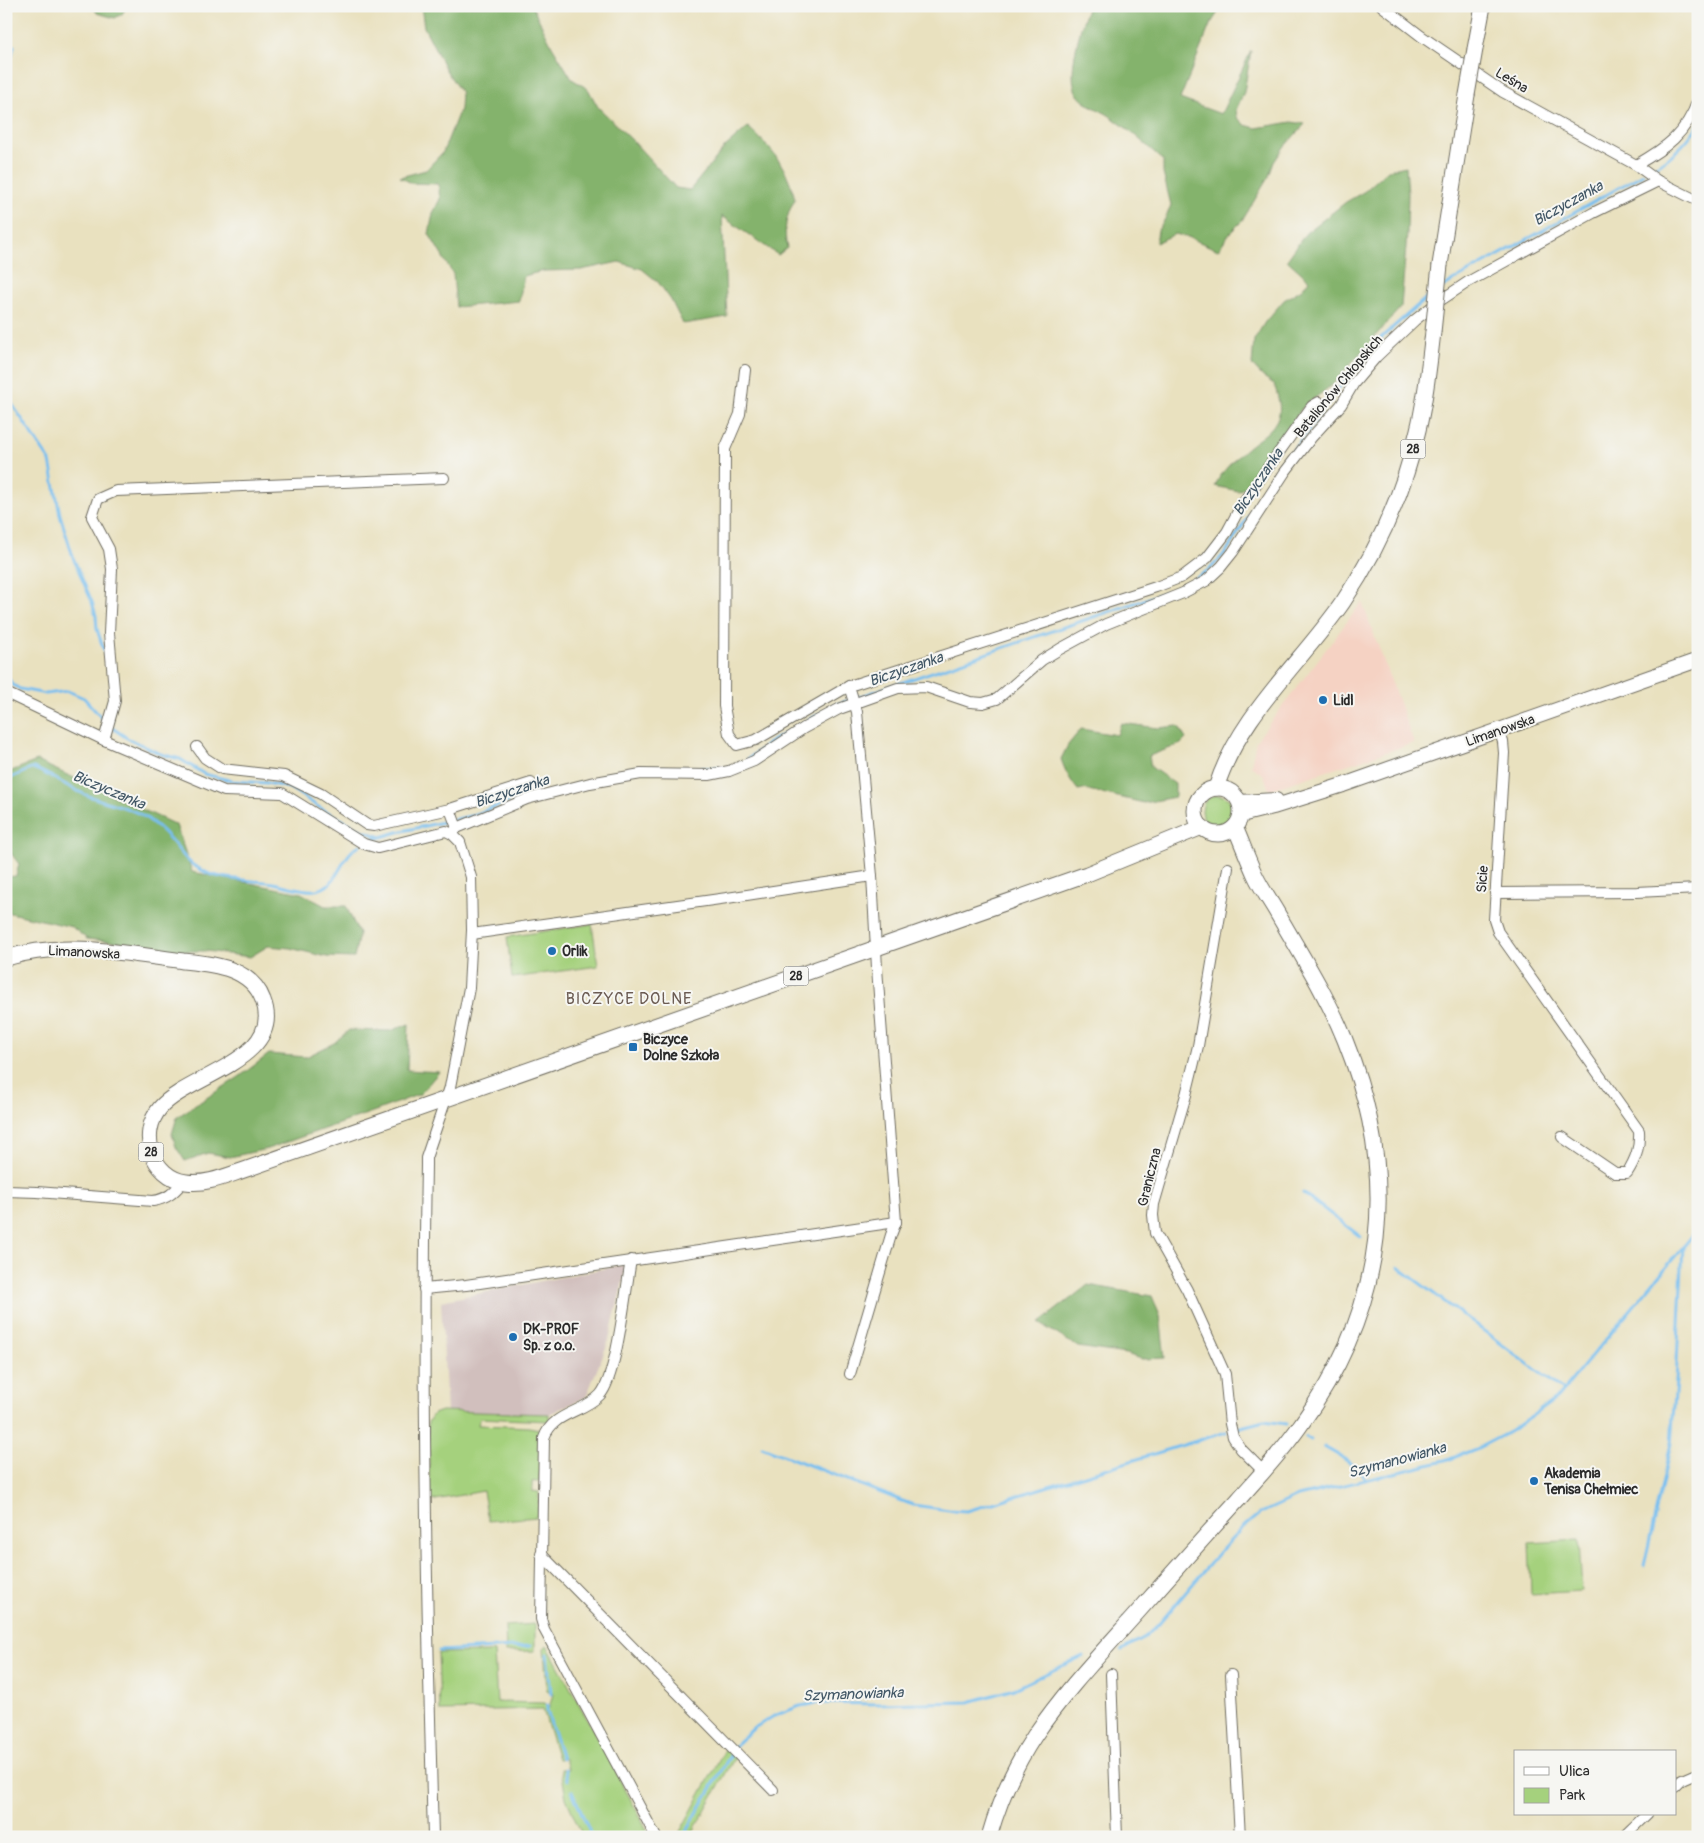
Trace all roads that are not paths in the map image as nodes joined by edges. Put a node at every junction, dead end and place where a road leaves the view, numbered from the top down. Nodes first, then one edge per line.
1 (1382, 6) edge
2 (1482, 6) edge
3 (1698, 100) edge
4 (1636, 165) junction
5 (1656, 180) junction
6 (1698, 201) edge
7 (745, 370) dead end
8 (1319, 402) dead end
9 (444, 478) dead end
10 (1698, 660) edge
11 (849, 686) junction
12 (6, 693) edge
13 (855, 703) junction
14 (1499, 730) junction
15 (104, 740) junction
16 (197, 747) dead end
17 (284, 776) junction
18 (532, 783) dead end
19 (1222, 789) junction
20 (282, 793) junction
21 (1235, 819) junction
22 (1198, 821) junction
23 (453, 822) junction
24 (1228, 868) dead end
25 (872, 876) junction
26 (1698, 889) edge
27 (1495, 893) junction
28 (472, 934) junction
29 (876, 948) junction
30 (6, 958) edge
31 (447, 1099) junction
32 (1562, 1137) dead end
33 (183, 1182) junction
34 (6, 1191) edge
35 (896, 1222) junction
36 (631, 1260) junction
37 (424, 1289) junction
38 (850, 1374) dead end
39 (1263, 1471) junction
40 (542, 1554) junction
41 (1111, 1674) dead end
42 (1231, 1675) dead end
43 (1698, 1773) edge
44 (1676, 1786) edge
45 (773, 1790) dead end
46 (1645, 1816) edge
47 (433, 1837) edge
48 (656, 1837) edge
49 (989, 1837) edge
50 (1117, 1837) edge
51 (1240, 1837) edge
52 (1624, 1837) edge

1 - 4 street, Leśna
2 - 19 main road, 28, bridge
3 - 4 street
4 - 5 street
5 - 6 street
5 - 13 street, Batalionów Chłopskich
7 - 11 street
8 - 11 street
9 - 15 street
10 - 14 main road, Limanowska
11 - 13 street
12 - 15 street
13 - 23 street, Batalionów Chłopskich
13 - 25 street
14 - 21 main road, Limanowska
14 - 27 street, Sicie
15 - 20 street
16 - 17 street
17 - 20 street
17 - 23 street
18 - 23 street
19 - 21 main road
19 - 22 main road
20 - 23 street
21 - 22 main road
21 - 39 main road
22 - 29 main road, 28
23 - 28 street
24 - 39 street, Graniczna
25 - 28 street
25 - 29 street
26 - 27 street
27 - 32 street, Sicie
28 - 31 street
29 - 31 main road, 28
29 - 35 street
30 - 33 main road, Limanowska / 28
31 - 33 main road, 28
31 - 37 street
33 - 34 street
35 - 36 street
35 - 38 street
36 - 37 street
36 - 40 street
37 - 47 street
39 - 49 main road
40 - 45 street
40 - 48 street
41 - 50 street
42 - 51 street
43 - 44 street
46 - 52 street

